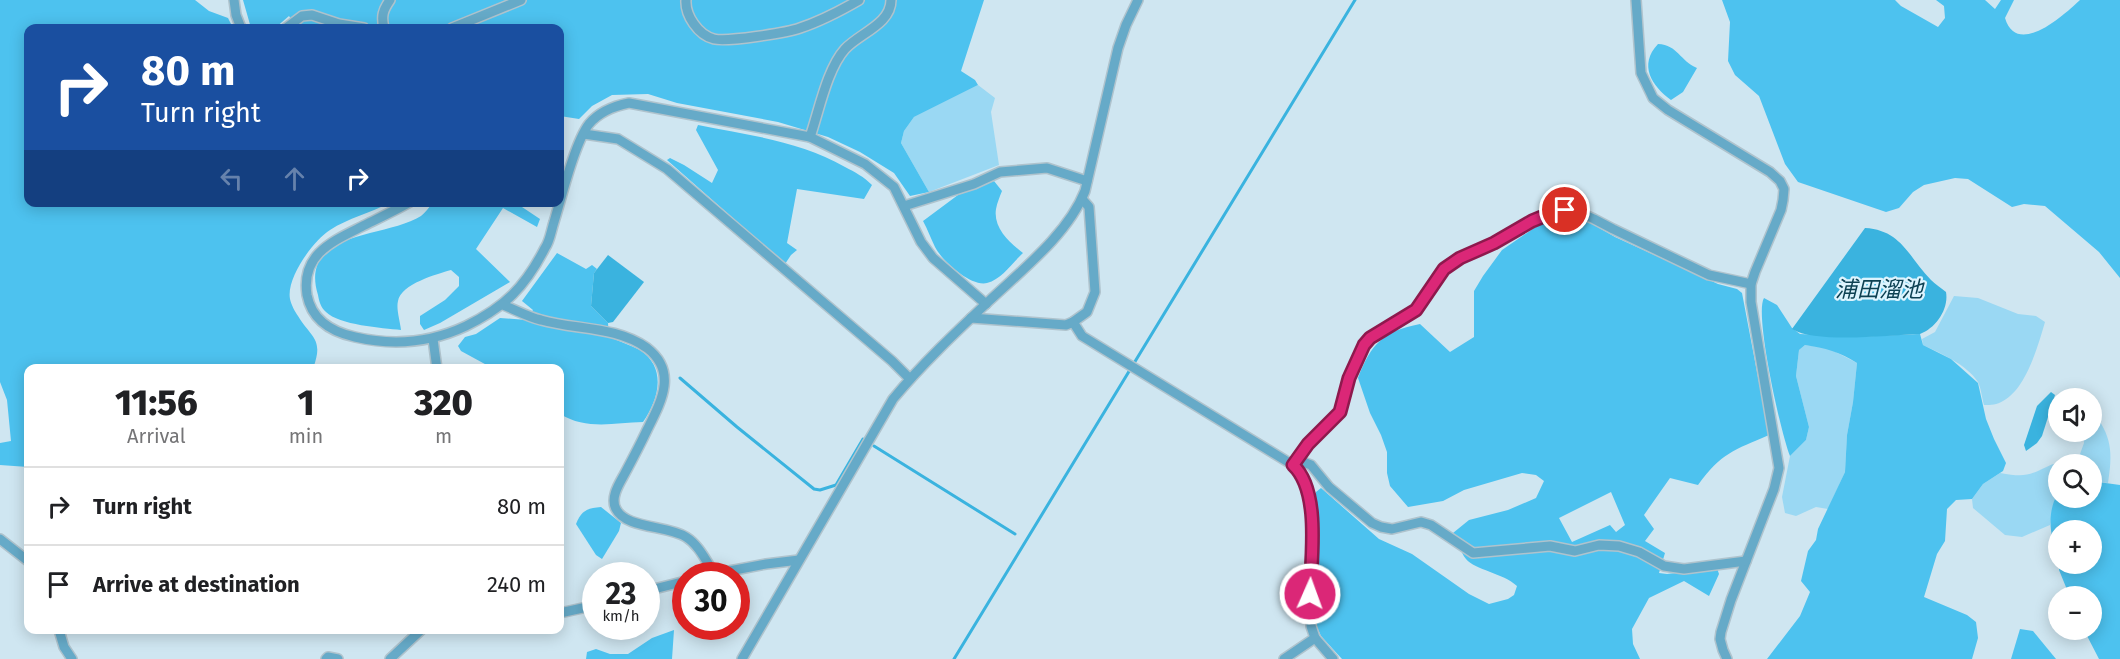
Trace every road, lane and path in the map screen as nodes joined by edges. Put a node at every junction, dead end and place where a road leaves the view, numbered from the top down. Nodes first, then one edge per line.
1 (234, 0) edge
2 (390, 0) edge
3 (521, 0) edge
4 (686, 0) edge
5 (859, 0) edge
6 (891, 0) edge
7 (1138, 0) edge
8 (1636, 0) edge
9 (241, 24) edge
10 (291, 24) edge
11 (339, 24) edge
12 (383, 24) edge
13 (462, 24) edge
14 (584, 134) junction
15 (810, 137) junction
16 (1087, 181) junction
17 (564, 195) edge
18 (1082, 199) junction
19 (904, 206) junction
20 (400, 207) edge
21 (560, 207) edge
22 (1751, 284) junction
23 (987, 303) junction
24 (503, 305) junction
25 (971, 318) junction
26 (1073, 322) junction
27 (434, 339) junction
28 (436, 364) edge
29 (910, 379) junction
30 (1295, 462) junction
31 (0, 539) edge
32 (24, 558) edge
33 (799, 560) junction
34 (1746, 561) junction
35 (706, 562) edge
36 (750, 567) edge
37 (582, 608) edge
38 (564, 612) edge
39 (60, 634) edge
40 (417, 634) edge
41 (1315, 638) junction
42 (72, 659) edge
43 (326, 659) edge
44 (338, 659) edge
45 (390, 659) edge
46 (742, 659) edge
47 (1284, 659) edge
48 (1333, 659) edge
49 (1727, 659) edge

1 - 9 street
2 - 12 street
3 - 13 street
4 - 5 street
6 - 15 street
7 - 16 street
8 - 22 street
10 - 11 street
14 - 15 street
14 - 17 street
14 - 29 street
15 - 19 street
16 - 18 street
16 - 19 street
18 - 23 street
18 - 26 street
19 - 23 street
20 - 27 street
21 - 24 street
22 - 30 street
22 - 34 street
23 - 25 street
24 - 27 street
24 - 35 street
25 - 26 street
25 - 29 street
26 - 30 street
27 - 28 street
29 - 33 street
30 - 34 street
30 - 41 street
31 - 32 street
33 - 36 street
33 - 46 street
34 - 49 street
37 - 38 street
39 - 42 street
40 - 45 street
41 - 47 street
41 - 48 street
43 - 44 street

